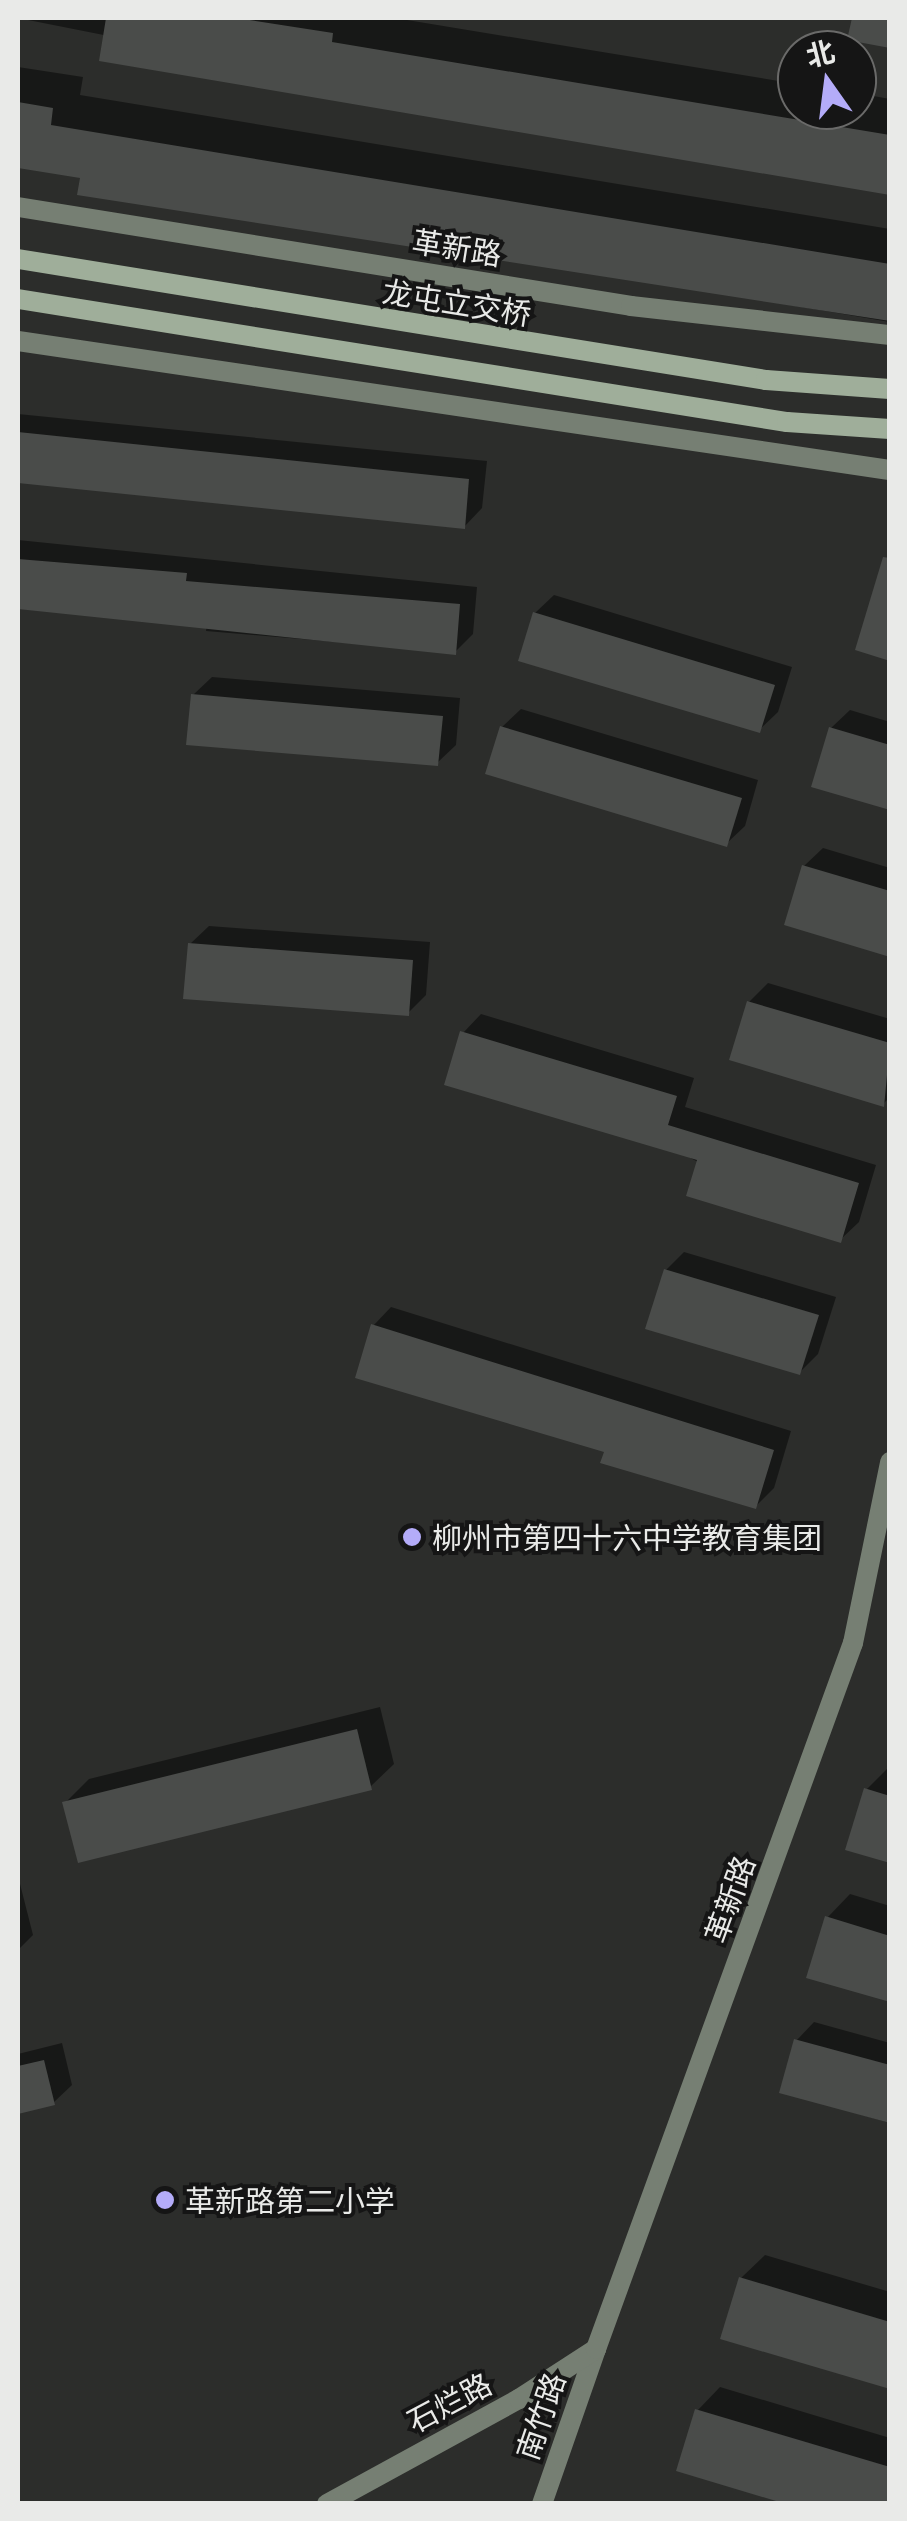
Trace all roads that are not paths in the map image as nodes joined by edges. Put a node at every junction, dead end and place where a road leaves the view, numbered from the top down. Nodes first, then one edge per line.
1 (18, 207) edge
2 (18, 259) edge
3 (18, 300) edge
4 (890, 335) edge
5 (18, 341) edge
6 (890, 389) edge
7 (890, 429) edge
8 (890, 470) edge
9 (890, 1462) edge
10 (596, 2349) junction
11 (327, 2504) edge
12 (542, 2504) edge

1 - 4 street, 革新路
2 - 6 main road, 龙屯立交桥
3 - 7 main road
5 - 8 street
9 - 10 street, 革新路
10 - 11 street, 石烂路
10 - 12 street, 南竹路

